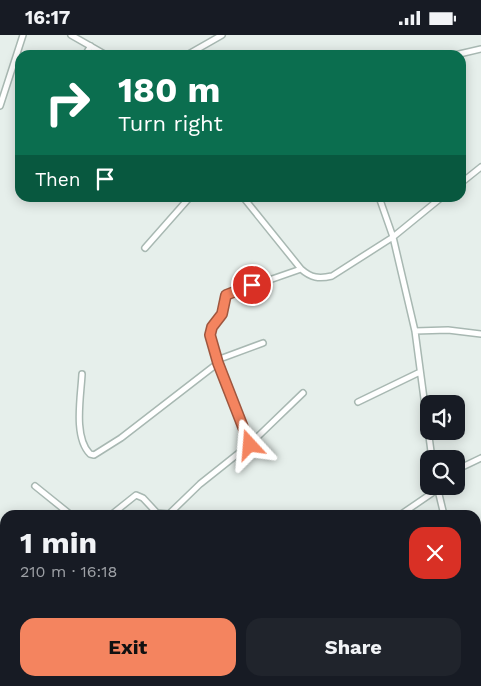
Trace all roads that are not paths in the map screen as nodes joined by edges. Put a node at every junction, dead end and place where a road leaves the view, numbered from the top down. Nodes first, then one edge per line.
1 (23, 35) edge
2 (71, 35) edge
3 (222, 35) edge
4 (91, 46) junction
5 (481, 49) edge
6 (18, 50) edge
7 (88, 50) edge
8 (98, 50) edge
9 (195, 50) edge
10 (466, 52) edge
11 (15, 59) edge
12 (0, 105) edge
13 (481, 167) edge
14 (466, 179) edge
15 (186, 202) edge
16 (247, 202) edge
17 (381, 202) edge
18 (436, 202) edge
19 (392, 237) junction
20 (145, 248) dead end
21 (301, 269) junction
22 (415, 331) junction
23 (481, 334) edge
24 (263, 343) dead end
25 (218, 361) junction
26 (420, 372) junction
27 (82, 374) dead end
28 (303, 393) dead end
29 (358, 402) dead end
30 (250, 445) junction
31 (431, 450) edge
32 (481, 459) edge
33 (465, 467) edge
34 (35, 486) dead end
35 (428, 495) edge
36 (440, 495) edge
37 (65, 510) edge
38 (118, 510) edge
39 (156, 510) edge
40 (173, 510) edge
41 (407, 510) edge
42 (443, 510) edge

1 - 6 street
2 - 4 street
3 - 9 street
4 - 7 street
4 - 8 street
5 - 10 street
11 - 12 street
13 - 14 street
15 - 20 street
16 - 21 street
17 - 19 street
18 - 19 street
19 - 21 street
19 - 22 street
21 - 25 street
22 - 23 street
22 - 26 street
24 - 25 street
25 - 27 street
25 - 30 street
26 - 29 street
26 - 31 street
28 - 30 street
30 - 40 street
32 - 33 street
34 - 37 street
35 - 41 street
36 - 42 street
38 - 39 street

